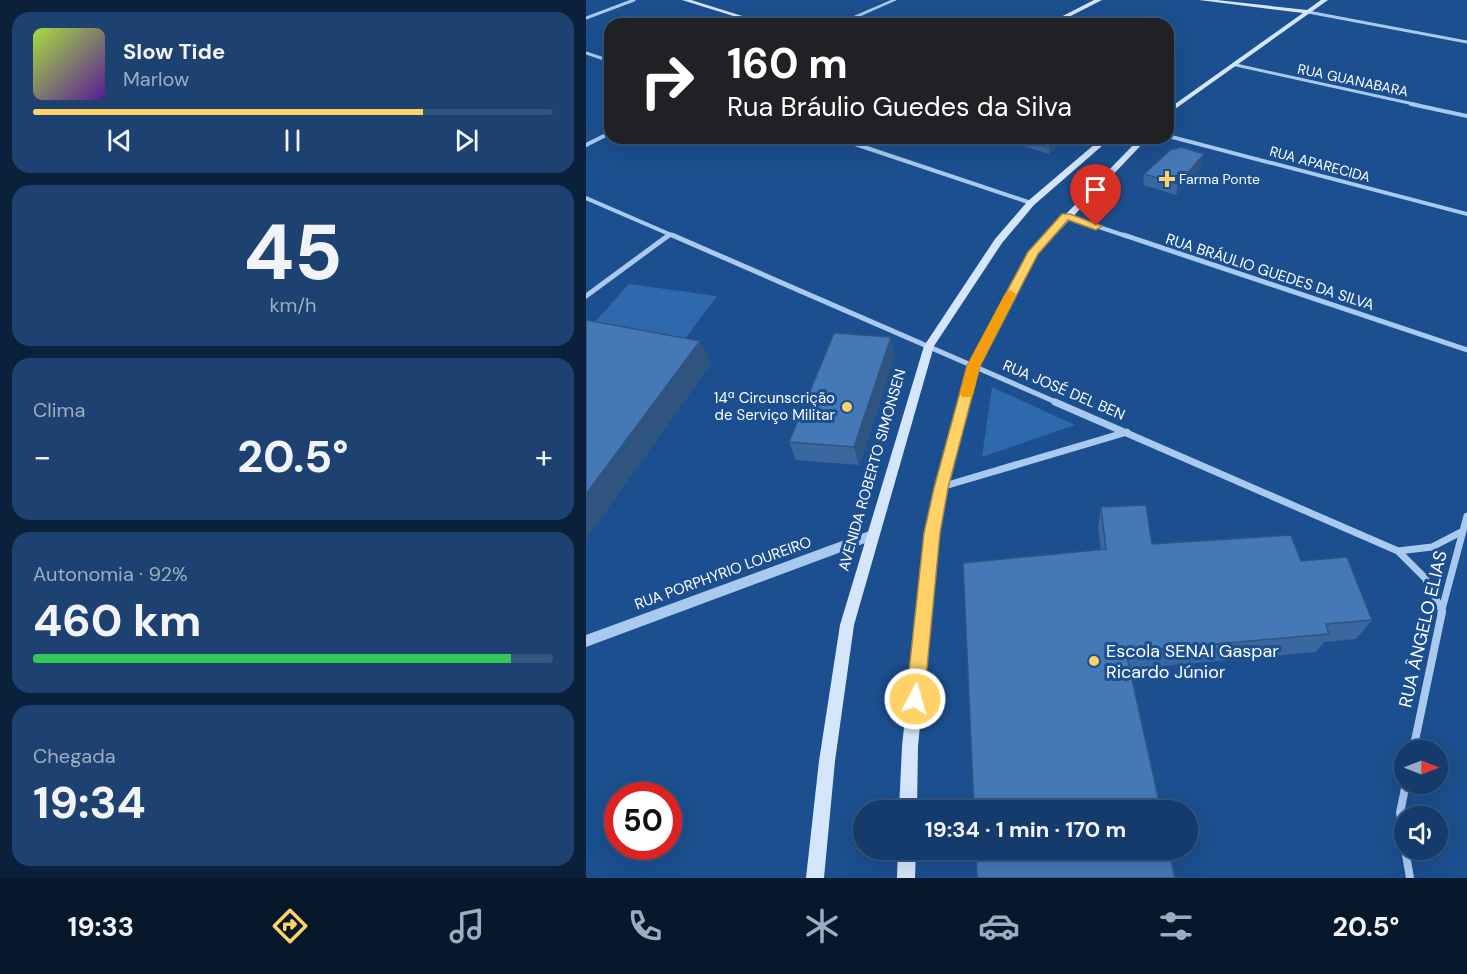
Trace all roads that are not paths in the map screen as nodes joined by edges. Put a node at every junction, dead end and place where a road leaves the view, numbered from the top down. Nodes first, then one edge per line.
1 (634, 0) edge
2 (685, 0) edge
3 (895, 0) edge
4 (1099, 0) edge
5 (1202, 0) edge
6 (1325, 0) edge
7 (1308, 12) junction
8 (586, 18) edge
9 (744, 18) edge
10 (852, 18) edge
11 (1062, 18) edge
12 (1466, 42) edge
13 (586, 53) edge
14 (604, 59) edge
15 (1236, 65) junction
16 (1174, 108) edge
17 (1466, 116) edge
18 (604, 136) edge
19 (1174, 138) edge
20 (856, 144) edge
21 (1100, 144) edge
22 (1138, 144) edge
23 (586, 146) edge
24 (586, 198) edge
25 (1031, 203) junction
26 (1466, 214) edge
27 (1066, 216) junction
28 (670, 235) junction
29 (586, 296) edge
30 (929, 346) junction
31 (1466, 350) edge
32 (974, 366) junction
33 (1128, 432) junction
34 (941, 488) junction
35 (1466, 516) edge
36 (1463, 531) junction
37 (872, 535) junction
38 (1398, 551) junction
39 (1442, 611) junction
40 (586, 641) edge
41 (1415, 740) edge
42 (908, 800) edge
43 (907, 860) edge
44 (1407, 860) edge
45 (815, 878) edge
46 (906, 878) edge
47 (1410, 878) edge

1 - 8 street
2 - 9 main road
3 - 10 street
4 - 11 main road
5 - 7 main road
6 - 7 main road
7 - 12 street
7 - 15 main road
13 - 14 street
15 - 16 main road
15 - 17 street, RUA GUANABARA
18 - 23 street
19 - 26 street, RUA APARECIDA
20 - 25 street
21 - 25 main road, AVENIDA ROBERTO SIMONSEN
22 - 27 main road
24 - 28 street, RUA JOSÉ DEL BEN
25 - 30 main road, AVENIDA ROBERTO SIMONSEN
27 - 31 street, RUA BRÁULIO GUEDES DA SILVA
27 - 32 main road
28 - 29 street
28 - 30 street, RUA JOSÉ DEL BEN
30 - 32 street, RUA JOSÉ DEL BEN
30 - 37 main road, AVENIDA ROBERTO SIMONSEN
32 - 33 street, RUA JOSÉ DEL BEN
32 - 34 main road
33 - 34 street
33 - 38 street, RUA JOSÉ DEL BEN
34 - 42 main road
35 - 36 street, RUA ÂNGELO ELIAS
36 - 38 street, RUA JOSÉ DEL BEN
36 - 39 street, RUA ÂNGELO ELIAS
37 - 40 street, RUA PORPHYRIO LOUREIRO
37 - 45 main road, AVENIDA ROBERTO SIMONSEN
38 - 39 street, RUA JOSÉ DEL BEN
39 - 41 street, RUA ÂNGELO ELIAS
43 - 46 main road
44 - 47 street

